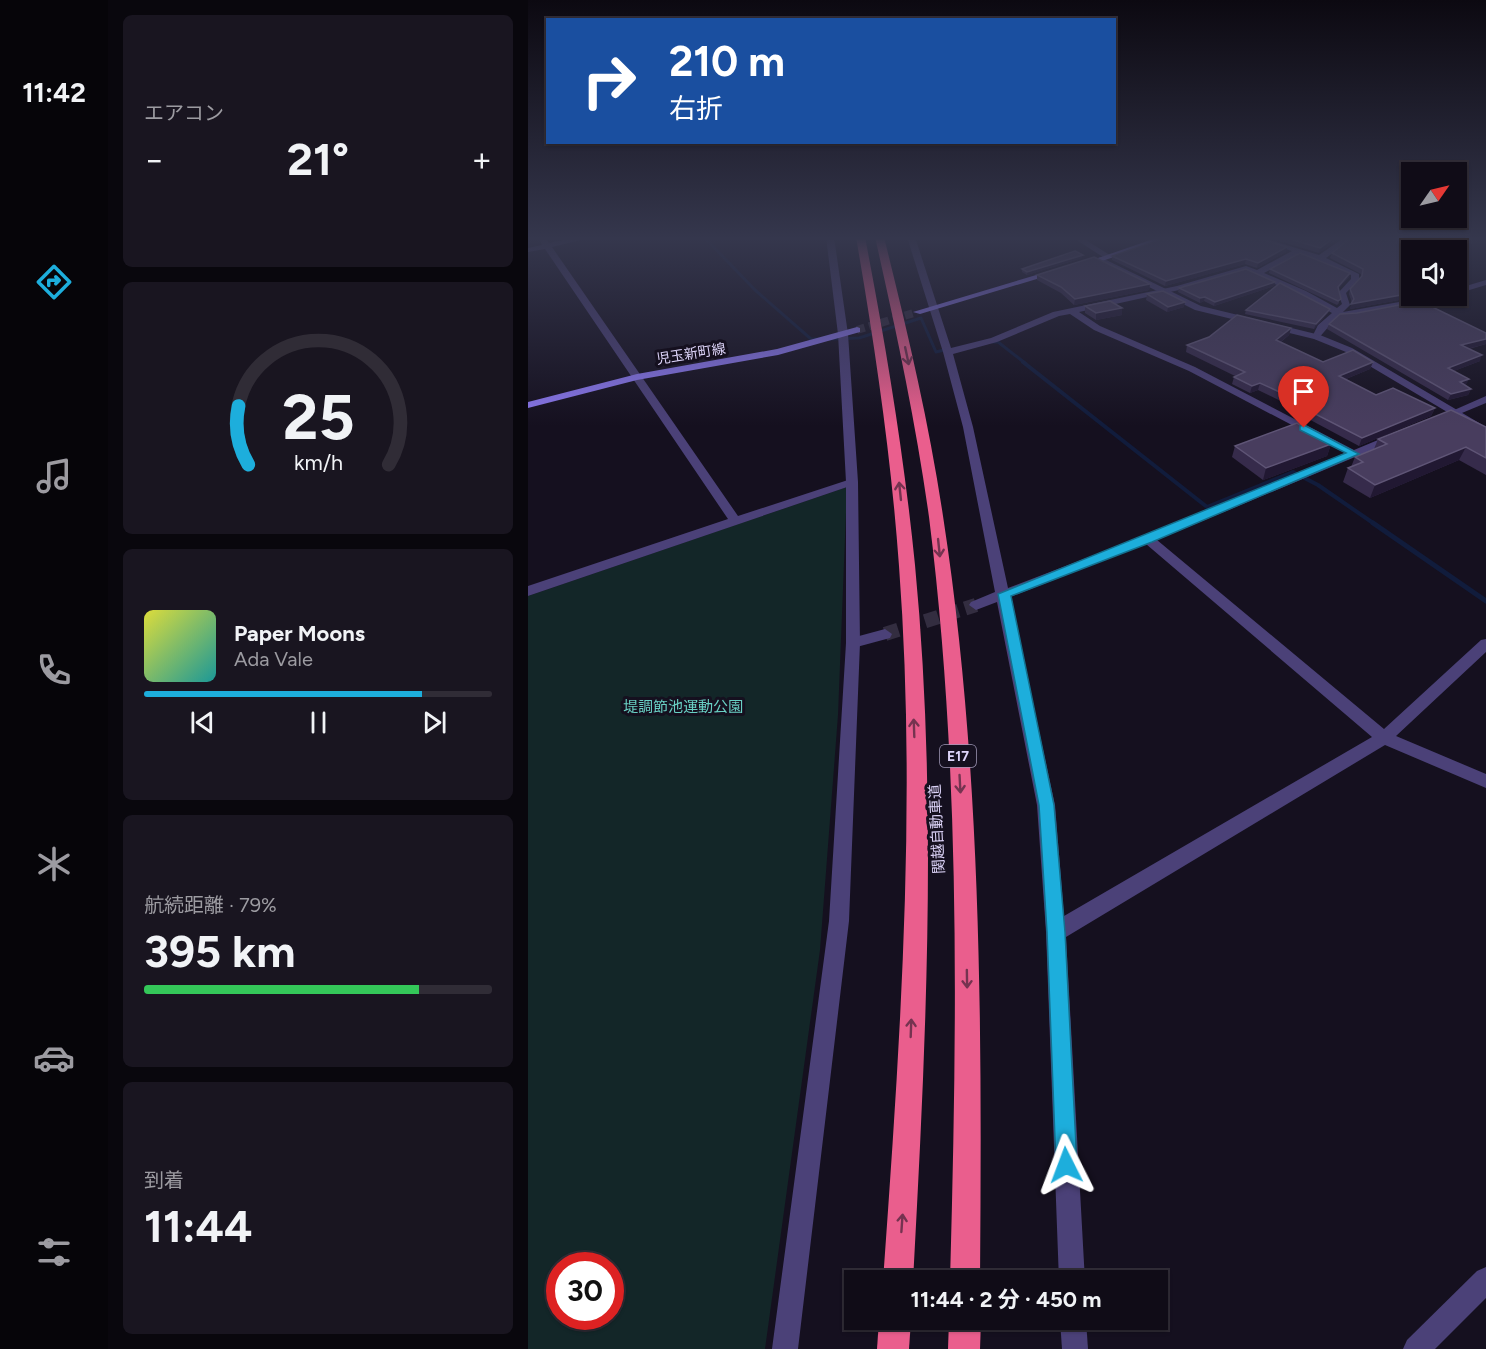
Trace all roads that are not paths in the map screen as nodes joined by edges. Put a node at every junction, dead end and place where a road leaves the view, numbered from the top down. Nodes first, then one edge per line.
1 (584, 300) edge
2 (843, 300) edge
3 (872, 300) edge
4 (894, 300) edge
5 (923, 300) edge
6 (960, 300) edge
7 (1119, 300) edge
8 (1180, 300) edge
9 (1311, 300) edge
10 (1345, 300) edge
11 (1401, 306) edge
12 (925, 310) junction
13 (1072, 310) junction
14 (1335, 313) junction
15 (850, 332) junction
16 (1317, 337) junction
17 (948, 352) junction
18 (637, 377) junction
19 (1486, 399) edge
20 (528, 405) edge
21 (1454, 413) junction
22 (1432, 422) edge
23 (1410, 431) edge
24 (1486, 432) edge
25 (1354, 454) junction
26 (852, 482) junction
27 (735, 520) junction
28 (1148, 539) junction
29 (528, 591) edge
30 (1004, 594) junction
31 (976, 604) tunnel mouth
32 (885, 634) tunnel mouth
33 (853, 643) junction
34 (1486, 644) edge
35 (1383, 738) junction
36 (1486, 781) edge
37 (1056, 932) junction
38 (899, 1270) edge
39 (965, 1270) edge
40 (1071, 1270) edge
41 (1486, 1280) edge
42 (894, 1330) edge
43 (965, 1330) edge
44 (1074, 1330) edge
45 (785, 1349) edge
46 (893, 1349) edge
47 (964, 1349) edge
48 (1075, 1349) edge
49 (1416, 1349) edge

1 - 18 street
2 - 15 street
38 -> 3 highway, 関越自動車道
4 -> 39 highway, 関越自動車道 / E17
5 - 12 street
6 - 12 main road
7 - 13 street
8 - 16 street
9 - 14 street
10 - 14 street
11 - 14 street
12 - 17 street
13 - 17 street
13 - 25 street
14 - 16 street
15 - 18 main road, 児玉新町線
15 - 26 street
16 - 21 street
17 - 30 street
18 - 20 main road, 児玉新町線
18 - 27 street
19 - 21 street
21 - 22 street
21 - 24 street
23 - 25 street
25 - 28 street
26 - 27 street
26 - 33 street
27 - 29 street
28 - 30 street
28 - 35 street
30 - 31 street
30 - 37 street
32 - 33 street
33 - 45 street
34 - 35 street
35 - 36 street
35 - 37 street
37 - 40 street
41 - 49 street
42 - 46 highway
43 - 47 highway
44 - 48 street

